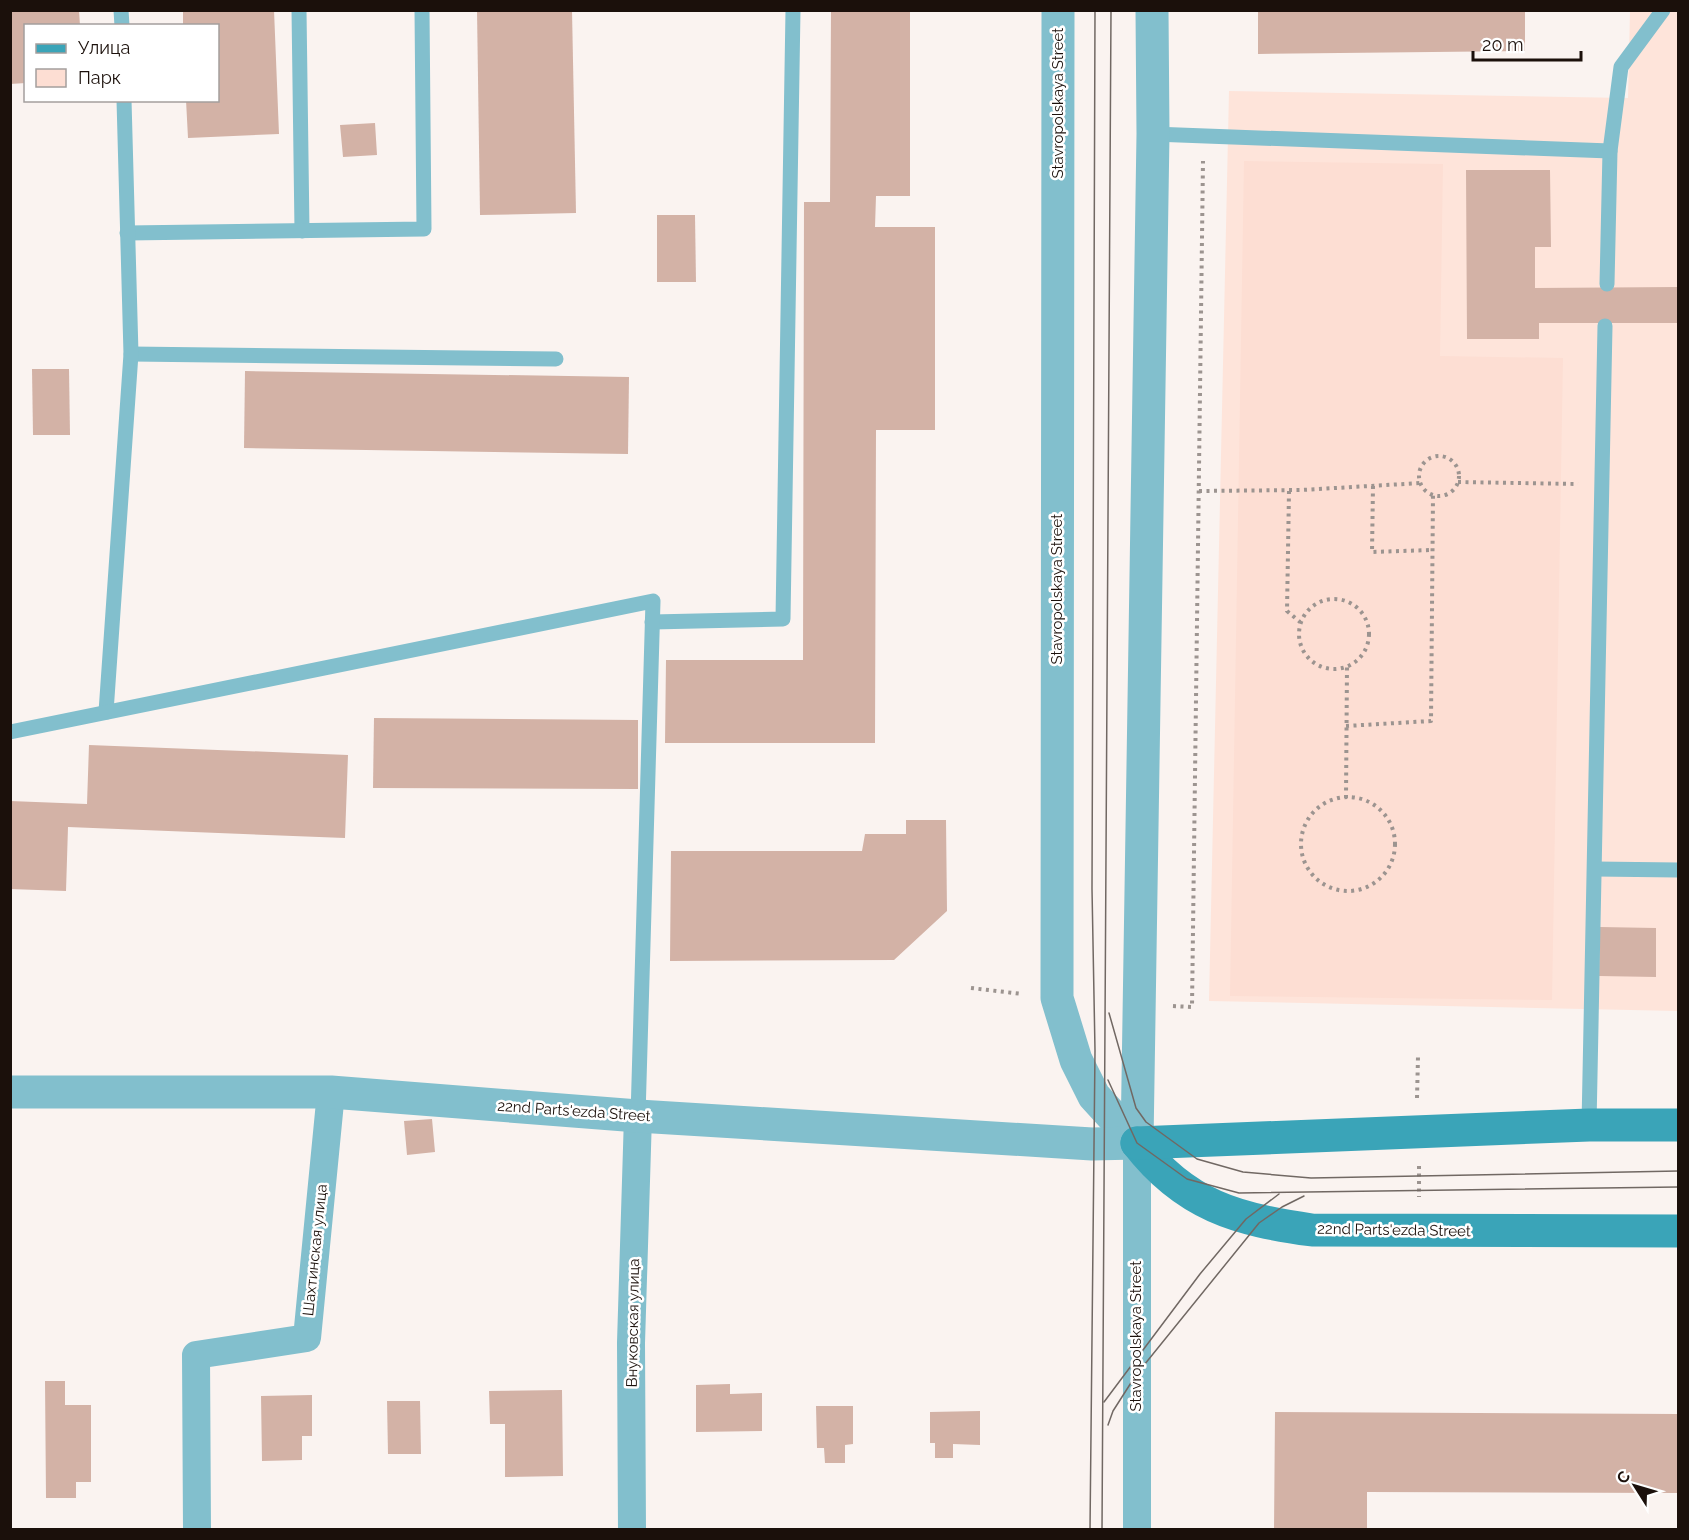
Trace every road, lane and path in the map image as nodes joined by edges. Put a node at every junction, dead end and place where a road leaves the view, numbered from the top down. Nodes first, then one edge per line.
1 (299, 10) edge
2 (422, 10) edge
3 (793, 10) edge
4 (1058, 10) edge
5 (1152, 10) edge
6 (1663, 10) edge
7 (124, 102) edge
8 (1153, 134) junction
9 (1610, 151) junction
10 (302, 231) junction
11 (127, 233) junction
12 (1607, 284) dead end
13 (1605, 326) dead end
14 (131, 354) junction
15 (556, 359) dead end
16 (1458, 482) junction
17 (1420, 483) junction
18 (1602, 483) junction
19 (1372, 486) junction
20 (1199, 491) dead end
21 (1289, 491) junction
22 (1433, 495) junction
23 (1432, 550) junction
24 (652, 622) junction
25 (1300, 622) junction
26 (1347, 666) junction
27 (106, 712) junction
28 (1346, 726) junction
29 (10, 732) edge
30 (1346, 798) junction
31 (1595, 869) junction
32 (1678, 870) edge
33 (10, 1092) edge
34 (331, 1092) junction
35 (638, 1116) junction
36 (1589, 1125) junction
37 (1678, 1125) edge
38 (1137, 1143) junction
39 (1678, 1231) edge
40 (197, 1530) edge
41 (632, 1530) edge
42 (1137, 1530) edge

1 - 10 lane
2 - 10 lane
3 - 24 lane
4 - 38 street, Stavropolskaya Street
5 - 8 street, Stavropolskaya Street
6 - 9 lane
7 - 11 lane
8 - 9 lane
8 - 38 street, Stavropolskaya Street
9 - 12 lane
10 - 11 lane
11 - 14 lane
13 - 18 lane
14 - 15 lane
14 - 27 lane
16 - 17 path
16 - 18 path
16 - 22 path
17 - 19 path
17 - 22 path
18 - 31 lane
19 - 21 path
19 - 23 path
20 - 21 path
21 - 25 path
22 - 23 path
23 - 28 path
24 - 27 lane
24 - 35 lane
25 - 26 path
25 - 26 path
26 - 28 path
27 - 29 lane
28 - 30 path
30 - 30 path
31 - 32 lane
31 - 36 lane
33 - 34 street, 22nd Parts'ezda Street
34 - 35 street, 22nd Parts'ezda Street
34 - 40 street, Шахтинская улица
35 - 38 street, 22nd Parts'ezda Street
35 - 41 street, Внуковская улица
36 - 37 main road, 22nd Parts'ezda Street
36 - 38 main road, 22nd Parts'ezda Street
38 - 39 main road, 22nd Parts'ezda Street
38 - 42 street, Stavropolskaya Street

